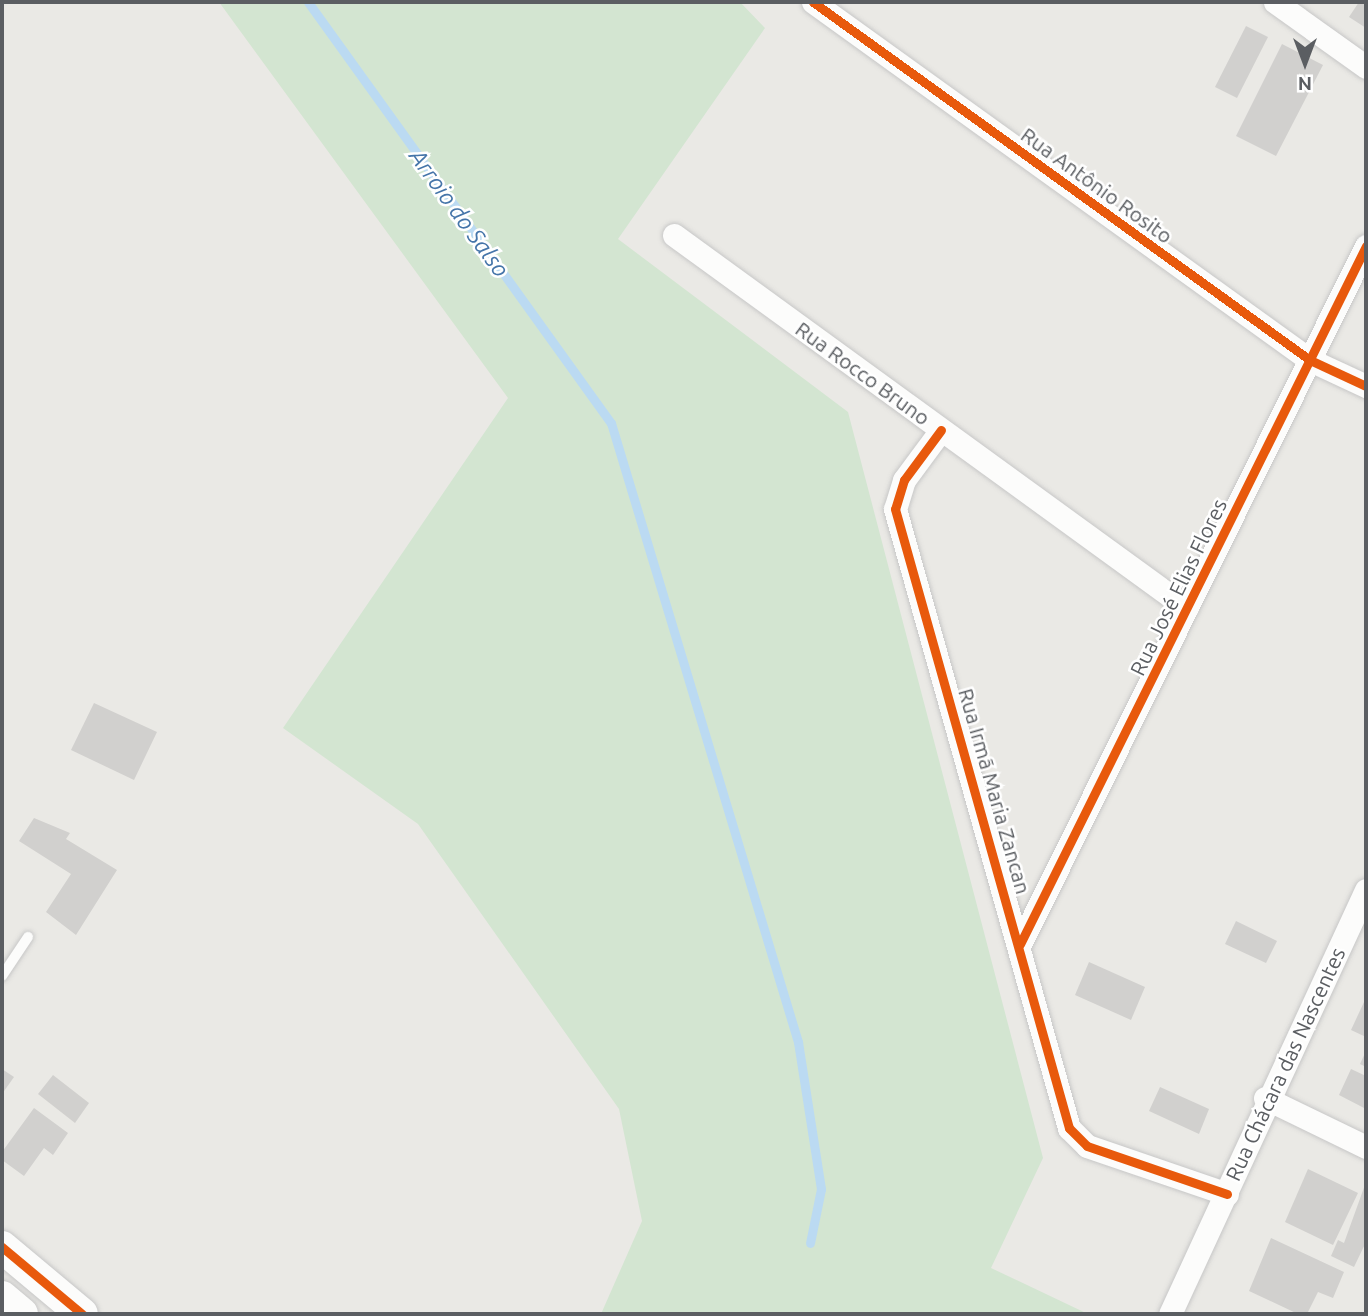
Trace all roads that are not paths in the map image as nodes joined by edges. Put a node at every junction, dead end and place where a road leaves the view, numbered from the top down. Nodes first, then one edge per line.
1 (813, 2) edge
2 (1275, 2) edge
3 (1366, 67) edge
4 (674, 235) dead end
5 (1366, 246) edge
6 (1310, 360) junction
7 (1366, 386) edge
8 (941, 430) junction
9 (1187, 608) junction
10 (1366, 890) edge
11 (28, 937) dead end
12 (1020, 944) junction
13 (2, 976) edge
14 (1265, 1098) junction
15 (1366, 1147) edge
16 (1227, 1194) junction
17 (2, 1247) edge
18 (2, 1297) edge
19 (22, 1314) edge
20 (82, 1314) edge
21 (1170, 1314) edge

1 - 6 street, Rua Antônio Rosito
2 - 3 street
4 - 8 street, Rua Rocco Bruno
5 - 6 street, Rua José Elias Flores
6 - 7 street, Rua Antônio Rosito
6 - 9 street, Rua José Elias Flores
8 - 9 street, Rua Rocco Bruno
8 - 12 street, Rua Irmã Maria Zancan
9 - 12 street, Rua José Elias Flores
10 - 14 street, Rua Chácara das Nascentes
11 - 13 lane
12 - 16 street, Rua Irmã Maria Zancan
14 - 15 street
14 - 16 street, Rua Chácara das Nascentes
16 - 21 street, Rua Chácara das Nascentes
17 - 20 main road
18 - 19 main road

